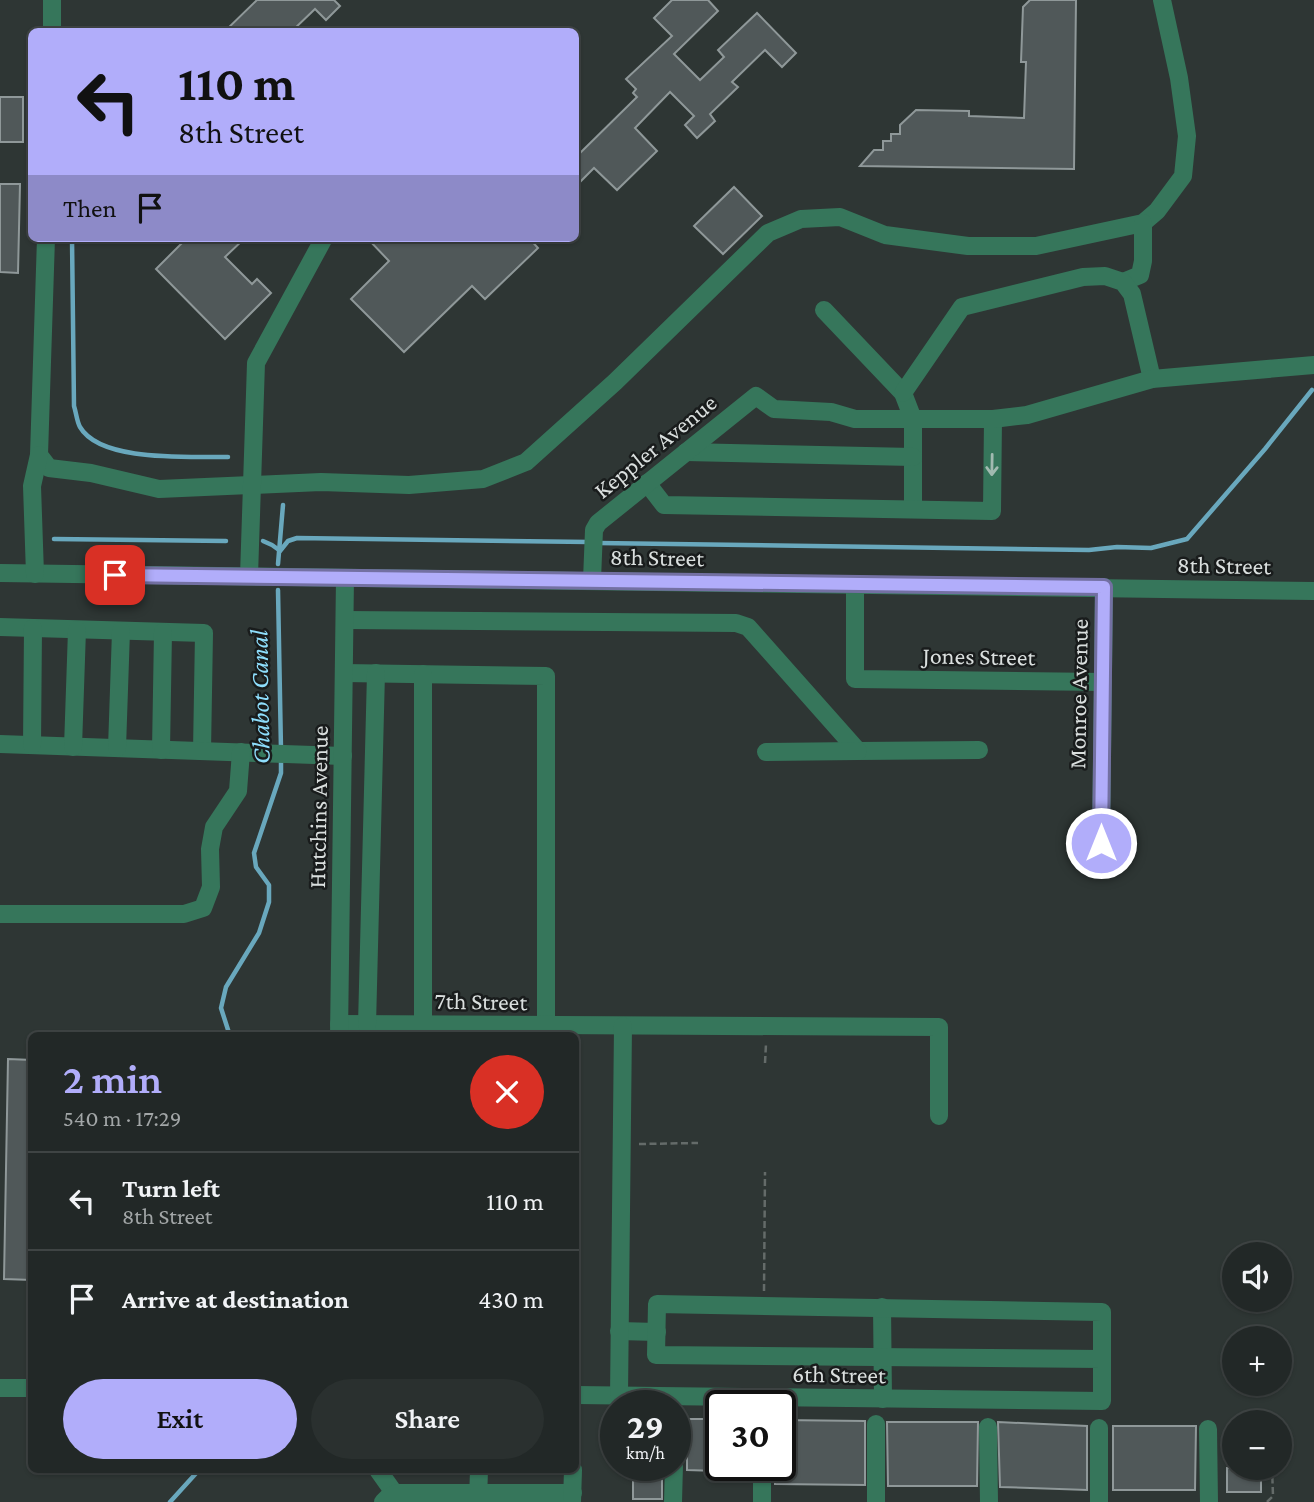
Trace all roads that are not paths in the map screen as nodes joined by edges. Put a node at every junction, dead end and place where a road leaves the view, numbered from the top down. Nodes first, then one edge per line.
1 (52, 0) edge
2 (1162, 0) edge
3 (52, 28) edge
4 (1143, 223) junction
5 (46, 242) edge
6 (322, 242) edge
7 (1123, 282) junction
8 (824, 310) dead end
9 (1314, 365) edge
10 (1152, 379) junction
11 (903, 393) junction
12 (913, 419) junction
13 (993, 419) junction
14 (686, 452) junction
15 (39, 455) junction
16 (913, 457) junction
17 (647, 483) junction
18 (250, 485) junction
19 (914, 509) junction
20 (0, 573) edge
21 (35, 574) junction
22 (249, 576) junction
23 (345, 578) junction
24 (592, 580) junction
25 (855, 584) junction
26 (1104, 587) junction
27 (1314, 591) edge
28 (345, 620) junction
29 (0, 627) edge
30 (33, 628) junction
31 (77, 630) junction
32 (121, 631) junction
33 (163, 632) junction
34 (344, 673) junction
35 (376, 673) junction
36 (423, 674) junction
37 (1103, 682) junction
38 (0, 744) edge
39 (32, 745) junction
40 (73, 747) junction
41 (117, 748) junction
42 (161, 750) junction
43 (979, 750) dead end
44 (202, 751) junction
45 (859, 751) junction
46 (241, 752) junction
47 (766, 752) dead end
48 (343, 756) junction
49 (1101, 843) dead end
50 (0, 914) edge
51 (367, 1024) junction
52 (546, 1026) junction
53 (623, 1026) junction
54 (339, 1030) edge
55 (423, 1030) edge
56 (572, 1031) edge
57 (939, 1116) dead end
58 (882, 1307) junction
59 (619, 1331) junction
60 (657, 1332) junction
61 (882, 1356) junction
62 (1102, 1359) junction
63 (0, 1388) edge
64 (28, 1388) edge
65 (619, 1390) edge
66 (579, 1395) edge
67 (600, 1396) edge
68 (691, 1397) edge
69 (883, 1399) junction
70 (876, 1424) dead end
71 (988, 1427) dead end
72 (1099, 1428) dead end
73 (1209, 1429) dead end
74 (382, 1473) edge
75 (479, 1473) edge
76 (573, 1473) edge
77 (674, 1481) edge
78 (762, 1481) edge
79 (479, 1497) edge
80 (389, 1498) edge
81 (573, 1498) edge
82 (673, 1502) edge
83 (762, 1502) edge
84 (876, 1502) edge
85 (989, 1502) edge
86 (1099, 1502) edge
87 (1209, 1502) edge

1 - 3 street
2 - 4 street
4 - 7 street
4 - 18 street
5 - 15 street
6 - 18 street
7 - 10 street
7 - 11 street
8 - 11 street
9 - 10 street
10 - 13 street
11 - 12 street
12 - 13 street
12 - 14 street, Keppler Avenue
12 - 16 street
13 -> 19 street
14 - 16 street
14 - 17 street, Keppler Avenue
15 - 18 street
15 - 21 street
16 - 19 street
17 - 19 street
17 - 24 street, Keppler Avenue
18 - 22 street
20 - 21 street, 8th Street
21 - 22 street, 8th Street
22 - 23 street, 8th Street
23 - 24 street, 8th Street
23 - 28 street, Hutchins Avenue
24 - 25 street, 8th Street
25 - 26 street, 8th Street
25 - 37 street, Jones Street
26 - 27 street, 8th Street
26 - 37 street, Monroe Avenue
28 - 34 street, Hutchins Avenue
28 - 45 street
29 - 30 street
30 - 31 street
30 - 39 street
31 - 32 street
31 - 40 street
32 - 33 street
32 - 41 street
33 - 42 street
33 - 44 street
34 - 35 street
34 - 48 street, Hutchins Avenue
35 - 36 street
35 - 51 street
36 - 52 street
36 - 55 street
37 - 49 street, Monroe Avenue
38 - 39 street
39 - 40 street
40 - 41 street
41 - 42 street
42 - 44 street
43 - 45 street
44 - 46 street
45 - 47 street
46 - 48 street
46 - 50 street
48 - 54 street, Hutchins Avenue
51 - 54 street, 7th Street
51 - 55 street, 7th Street
52 - 55 street, 7th Street
52 - 56 street, 7th Street
53 - 56 street, 7th Street
53 - 57 street, 7th Street
53 - 59 street
58 - 60 street
58 - 61 street
58 - 62 street
59 - 60 street
59 - 65 street
60 - 61 street
61 - 62 street
61 - 69 street
62 - 69 street, 6th Street
63 - 64 street
66 - 67 street, 6th Street
68 - 69 street, 6th Street
70 - 84 street
71 - 85 street
72 - 86 street
73 - 87 street
74 - 80 street
75 - 79 street
76 - 81 street
77 - 82 street
78 - 83 street
79 - 80 street
79 - 81 street

